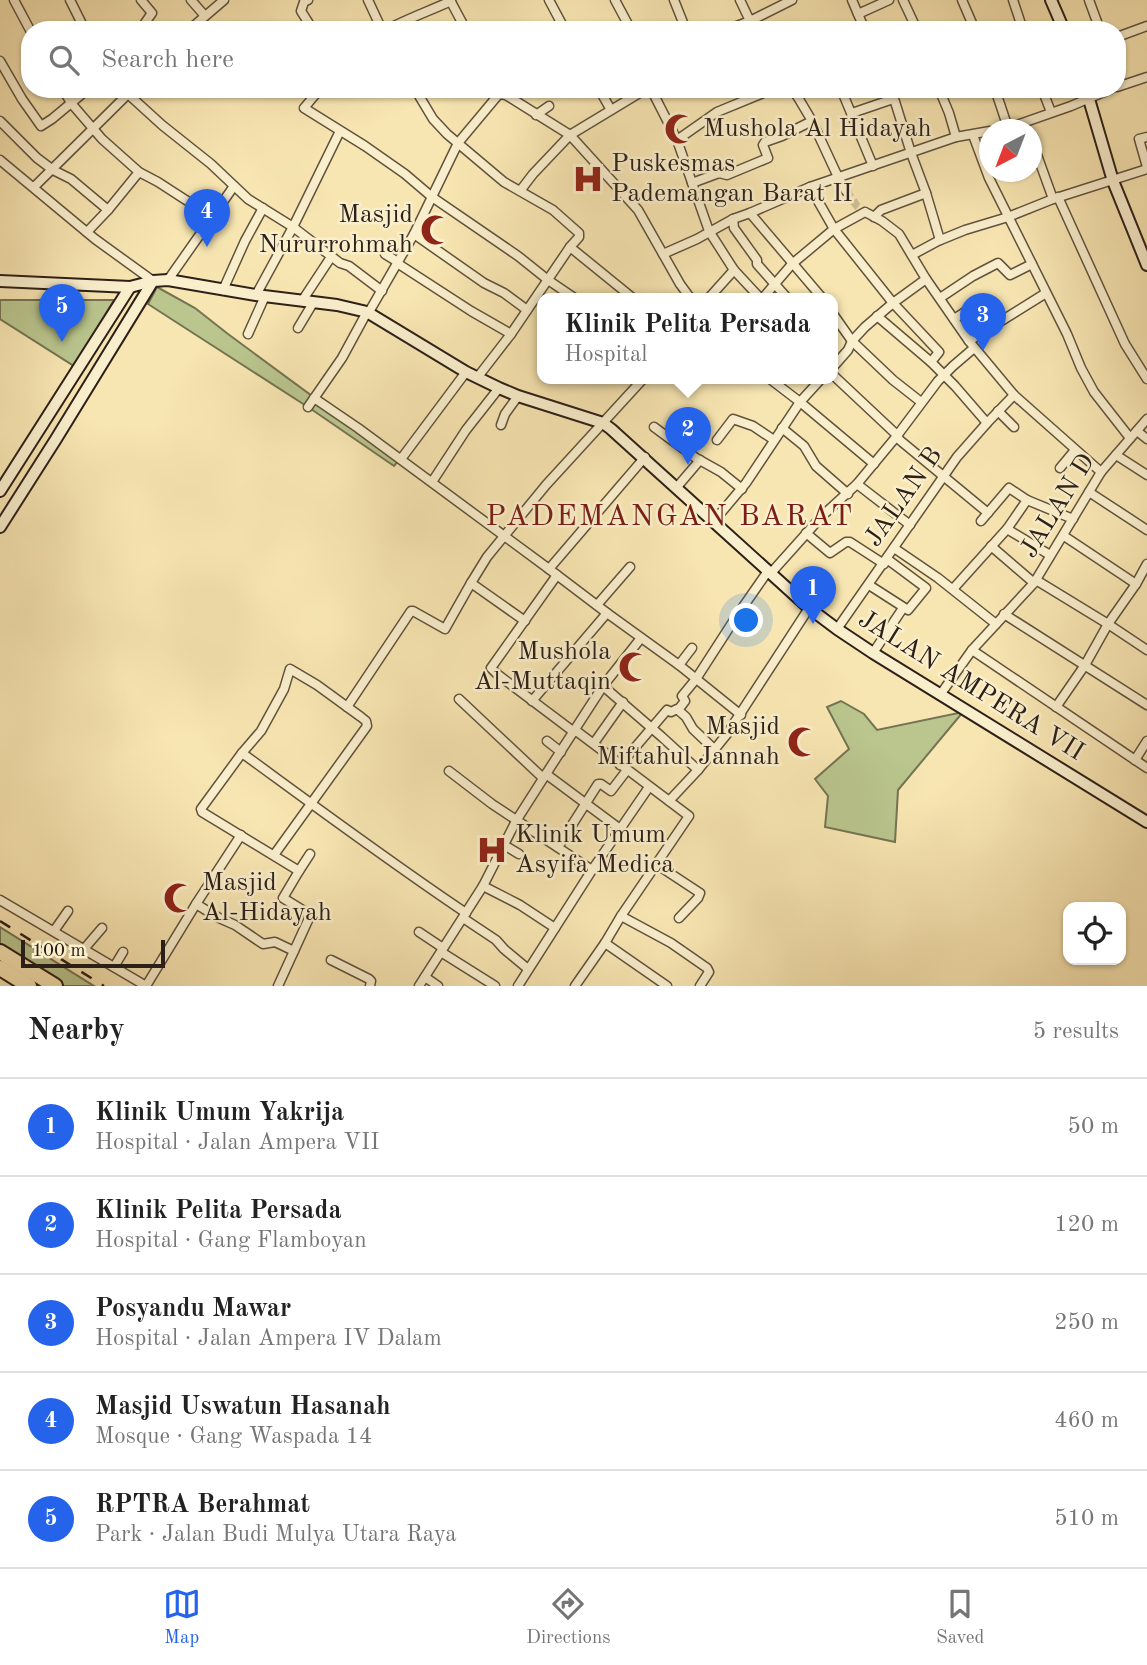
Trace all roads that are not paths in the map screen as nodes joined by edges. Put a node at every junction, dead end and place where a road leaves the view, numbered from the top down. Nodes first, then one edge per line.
1 (14, 0) edge
2 (70, 0) edge
3 (142, 0) edge
4 (191, 0) edge
5 (224, 0) edge
6 (368, 0) edge
7 (549, 0) edge
8 (615, 0) edge
9 (674, 0) edge
10 (740, 0) edge
11 (852, 0) edge
12 (889, 0) edge
13 (904, 0) edge
14 (962, 0) edge
15 (1013, 0) edge
16 (1051, 0) edge
17 (1089, 0) edge
18 (306, 1) edge
19 (451, 1) edge
20 (788, 1) edge
21 (858, 14) junction
22 (205, 16) junction
23 (25, 21) edge
24 (80, 21) edge
25 (146, 21) edge
26 (199, 21) edge
27 (307, 21) edge
28 (379, 21) edge
29 (403, 21) edge
30 (461, 21) edge
31 (560, 21) edge
32 (626, 21) edge
33 (682, 21) edge
34 (750, 21) joint
35 (861, 21) edge
36 (913, 21) edge
37 (971, 21) edge
38 (1020, 21) edge
39 (1060, 21) edge
40 (1097, 21) edge
41 (1147, 26) edge
42 (1126, 34) edge
43 (0, 61) edge
44 (1147, 77) edge
45 (1126, 84) edge
46 (21, 97) edge
47 (21, 98) edge
48 (68, 98) edge
49 (77, 98) edge
50 (125, 98) edge
51 (137, 98) edge
52 (312, 98) edge
53 (421, 98) edge
54 (497, 98) edge
55 (509, 98) edge
56 (604, 98) edge
57 (632, 98) edge
58 (653, 98) edge
59 (751, 98) edge
60 (798, 98) edge
61 (845, 98) edge
62 (943, 98) edge
63 (998, 98) edge
64 (1046, 98) edge
65 (1078, 98) edge
66 (1089, 98) edge
67 (893, 99) joint
68 (71, 103) junction
69 (549, 106) dead end
70 (611, 110) junction
71 (1051, 112) junction
72 (852, 113) junction
73 (536, 115) junction
74 (1005, 119) edge
75 (1038, 119) edge
76 (0, 121) edge
77 (812, 121) junction
78 (94, 128) junction
79 (340, 131) junction
80 (979, 134) edge
81 (570, 135) junction
82 (973, 135) junction
83 (956, 137) junction
84 (1147, 137) edge
85 (677, 140) junction
86 (458, 143) junction
87 (911, 153) junction
88 (0, 160) edge
89 (873, 166) junction
90 (1042, 166) edge
91 (1147, 168) edge
92 (53, 170) junction
93 (139, 172) junction
94 (838, 177) junction
95 (1114, 181) junction
96 (692, 183) junction
97 (234, 186) junction
98 (34, 187) junction
99 (810, 187) junction
100 (520, 191) junction
101 (846, 191) tunnel mouth
102 (926, 193) junction
103 (432, 197) junction
104 (1056, 198) junction
105 (262, 208) junction
106 (108, 210) junction
107 (750, 214) junction
108 (869, 214) junction
109 (212, 217) junction
110 (1008, 217) junction
111 (733, 219) junction
112 (293, 227) junction
113 (834, 229) junction
114 (709, 231) junction
115 (87, 232) junction
116 (414, 234) junction
117 (940, 240) junction
118 (570, 247) junction
119 (385, 254) dead end
120 (663, 254) junction
121 (912, 255) junction
122 (331, 257) junction
123 (398, 263) junction
124 (792, 264) junction
125 (1032, 264) junction
126 (1147, 265) edge
127 (734, 270) junction
128 (926, 279) junction
129 (168, 280) junction
130 (548, 280) junction
131 (0, 281) edge
132 (153, 281) junction
133 (774, 283) junction
134 (130, 288) junction
135 (223, 290) junction
136 (382, 291) junction
137 (539, 293) edge
138 (567, 293) edge
139 (627, 293) edge
140 (687, 293) edge
141 (713, 293) edge
142 (755, 293) edge
143 (766, 293) edge
144 (783, 293) edge
145 (818, 293) edge
146 (1046, 293) junction
147 (261, 296) junction
148 (537, 296) edge
149 (940, 298) junction
150 (308, 302) junction
151 (893, 303) junction
152 (977, 304) dead end
153 (527, 310) junction
154 (368, 312) junction
155 (877, 316) junction
156 (954, 319) junction
157 (838, 321) edge
158 (298, 327) dead end
159 (248, 334) dead end
160 (511, 334) junction
161 (852, 341) junction
162 (972, 344) junction
163 (838, 361) edge
164 (931, 362) junction
165 (466, 372) junction
166 (944, 375) junction
167 (477, 378) junction
168 (1147, 379) edge
169 (838, 380) edge
170 (639, 384) edge
171 (777, 384) edge
172 (816, 384) edge
173 (499, 388) junction
174 (1014, 395) junction
175 (518, 396) junction
176 (800, 402) junction
177 (921, 402) junction
178 (998, 411) junction
179 (1147, 419) edge
180 (987, 423) junction
181 (603, 424) junction
182 (501, 425) dead end
183 (654, 427) dead end
184 (1014, 427) dead end
185 (782, 428) junction
186 (37, 431) junction
187 (1137, 431) junction
188 (897, 436) junction
189 (1130, 438) junction
190 (1147, 439) edge
191 (717, 440) dead end
192 (774, 440) junction
193 (54, 442) junction
194 (1075, 450) junction
195 (1116, 455) junction
196 (645, 457) junction
197 (401, 459) junction
198 (700, 460) junction
199 (874, 464) junction
200 (1060, 468) dead end
201 (1101, 472) junction
202 (1147, 475) edge
203 (944, 477) junction
204 (432, 482) junction
205 (858, 484) junction
206 (677, 487) junction
207 (741, 489) junction
208 (0, 491) edge
209 (1089, 492) junction
210 (848, 494) junction
211 (1027, 500) junction
212 (988, 513) junction
213 (1073, 519) junction
214 (714, 521) junction
215 (981, 521) dead end
216 (910, 525) junction
217 (0, 527) edge
218 (1007, 529) junction
219 (1147, 530) edge
220 (806, 533) junction
221 (504, 536) junction
222 (1063, 536) junction
223 (991, 547) junction
224 (894, 548) junction
225 (1050, 555) junction
226 (885, 561) junction
227 (1147, 565) edge
228 (630, 567) dead end
229 (549, 569) junction
230 (769, 572) junction
231 (557, 575) junction
232 (1035, 581) junction
233 (471, 583) junction
234 (1136, 584) junction
235 (869, 585) junction
236 (953, 589) junction
237 (597, 605) junction
238 (809, 608) junction
239 (903, 608) junction
240 (607, 613) junction
241 (1004, 614) junction
242 (525, 621) junction
243 (996, 624) junction
244 (1108, 624) junction
245 (837, 629) junction
246 (641, 638) junction
247 (692, 648) dead end
248 (972, 650) junction
249 (1147, 650) edge
250 (873, 653) junction
251 (679, 665) junction
252 (1085, 665) junction
253 (696, 679) junction
254 (603, 686) junction
255 (940, 695) junction
256 (460, 699) dead end
257 (532, 701) junction
258 (623, 702) junction
259 (1147, 705) edge
260 (347, 707) junction
261 (1056, 707) junction
262 (678, 710) junction
263 (741, 715) junction
264 (652, 728) junction
265 (575, 731) junction
266 (547, 741) dead end
267 (1147, 741) edge
268 (594, 743) junction
269 (714, 749) junction
270 (561, 751) junction
271 (242, 753) junction
272 (1135, 760) junction
273 (623, 767) junction
274 (1147, 768) edge
275 (698, 770) junction
276 (449, 771) dead end
277 (545, 776) junction
278 (649, 787) junction
279 (669, 801) junction
280 (312, 804) junction
281 (587, 804) junction
282 (516, 821) junction
283 (1147, 822) edge
284 (620, 829) junction
285 (241, 835) junction
286 (504, 845) junction
287 (558, 847) junction
288 (310, 854) dead end
289 (519, 854) dead end
290 (274, 855) junction
291 (656, 864) junction
292 (592, 870) junction
293 (299, 871) junction
294 (483, 886) junction
295 (0, 900) edge
296 (196, 904) junction
297 (68, 911) dead end
298 (465, 915) junction
299 (621, 916) junction
300 (679, 918) dead end
301 (102, 928) dead end
302 (555, 928) junction
303 (54, 932) junction
304 (419, 932) dead end
305 (606, 943) junction
306 (84, 949) junction
307 (442, 950) junction
308 (294, 951) junction
309 (0, 952) edge
310 (122, 952) dead end
311 (331, 960) dead end
312 (114, 967) junction
313 (528, 969) junction
314 (0, 970) edge
315 (425, 977) junction
316 (22, 986) edge
317 (29, 986) edge
318 (55, 986) edge
319 (146, 986) edge
320 (278, 986) edge
321 (370, 986) edge
322 (419, 986) edge
323 (438, 986) edge
324 (495, 986) edge
325 (517, 986) edge
326 (575, 986) edge
327 (667, 986) edge
328 (700, 986) edge

1 - 23 street
2 - 24 street
3 - 25 street
4 - 22 street
5 - 22 street
6 - 28 street
7 - 31 street
8 - 32 street
9 - 33 street
10 - 34 street
11 - 21 street
12 - 21 street
13 - 36 street
14 - 37 street
15 - 38 street
16 - 39 street
17 - 40 street
18 - 27 street
19 - 29 street
19 - 30 street
20 - 34 street
21 - 35 street
22 - 26 street
41 - 42 street
43 - 46 street
44 - 45 street
47 - 68 street
48 - 68 street
49 - 68 street
50 - 78 street
51 - 97 street
52 - 79 street
53 - 86 street
54 - 86 street
55 - 73 street
56 - 70 street
57 - 70 street
58 - 85 street
59 - 85 street
60 - 77 street
61 - 72 street
62 - 83 street
63 - 74 street
64 - 71 street
65 - 71 street
66 - 95 street
67 - 72 street
67 - 87 street
68 - 78 street
69 - 73 street
70 - 81 street
71 - 75 street
72 - 89 street
73 - 81 street
76 - 92 street
77 - 94 street
77 - 96 street
78 - 92 street
78 - 93 street
79 - 103 street
79 - 112 street
80 - 82 street
81 - 100 street
81 - 120 street
82 - 83 street
82 - 110 street
83 - 87 street
84 - 91 street
85 - 96 street
86 - 100 street
86 - 103 street
87 - 89 street
87 - 102 street
88 - 98 street
89 - 94 street
90 - 104 street
91 - 95 street
92 - 98 street
92 - 106 street
93 - 106 street
93 - 109 street
94 - 99 street
94 - 101 street
95 - 104 street
95 - 126 street
96 - 114 street
97 - 105 street
97 - 109 street
98 - 115 street
99 - 107 street
99 - 113 street
100 - 118 street
102 - 108 street
102 - 117 street
103 - 116 street
103 - 130 street
104 - 110 street
104 - 168 street
105 - 112 street
105 - 135 street
106 - 115 street
107 - 111 street
107 - 124 street
108 - 113 street
108 - 121 street
109 - 129 street
110 - 117 street
110 - 125 street
111 - 114 street
111 - 133 street
112 - 122 street
112 - 147 street
113 - 124 street
113 - 151 street
114 - 120 street
114 - 127 street
115 - 132 street
116 - 123 street
116 - 153 street
117 - 121 street
118 - 130 street
118 - 139 street
119 - 123 street
120 - 140 street
121 - 128 street
122 - 136 street
122 - 150 street
123 - 136 street
123 - 160 street
124 - 133 street
124 - 145 street
125 - 146 street
125 - 149 street
127 - 141 street
127 - 142 street
128 - 149 street
128 - 151 street
129 - 132 street, JALAN AMPERA VII
129 - 135 street, JALAN AMPERA VII
130 - 137 street
130 - 138 street
131 - 134 street
132 - 134 street, JALAN AMPERA VII
132 - 193 street
133 - 143 street
133 - 144 street
134 - 186 street
135 - 147 street, JALAN AMPERA VII
136 - 154 street
146 - 162 street
146 - 189 street
147 - 150 street, JALAN AMPERA VII
147 - 159 street
148 - 153 street
149 - 156 street
150 - 154 street, JALAN AMPERA VII
150 - 158 street
151 - 155 street
151 - 164 street
152 - 156 street
153 - 160 street
154 - 165 street, JALAN AMPERA VII
154 - 197 street
155 - 161 street
155 - 164 street
156 - 162 street
157 - 161 street
160 - 167 street
161 - 163 street
161 - 177 street
162 - 166 street
162 - 174 street
164 - 166 street
165 - 167 street, JALAN AMPERA VII
165 - 197 street
166 - 177 street
166 - 180 street
167 - 173 street, JALAN AMPERA VII
169 - 188 street
170 - 181 street
171 - 176 street
172 - 176 street
173 - 175 street, JALAN AMPERA VII
173 - 204 street
174 - 178 street, JALAN B
174 - 194 street
175 - 181 street, JALAN AMPERA VII
175 - 182 street
176 - 185 street
176 - 199 street
177 - 188 street
178 - 180 street, JALAN B
178 - 184 street
179 - 187 street, JALAN D
180 - 203 street, JALAN B
181 - 196 street, JALAN AMPERA VII
181 - 221 street
183 - 198 street
185 - 192 street
185 - 210 street
186 - 193 street
186 - 208 street
187 - 189 street, JALAN D
187 - 190 street
188 - 199 street
188 - 203 street
189 - 195 street, JALAN D
191 - 192 street
192 - 207 street
193 - 217 street
194 - 200 street
194 - 201 street
195 - 201 street, JALAN D
195 - 202 street
196 - 206 street, JALAN AMPERA VII
196 - 229 street
197 - 204 street
198 - 206 street
198 - 207 street
199 - 205 street
201 - 209 street, JALAN D
203 - 212 street
203 - 216 street, JALAN B
204 - 221 street
205 - 210 street
205 - 216 street
206 - 214 street, JALAN AMPERA VII
207 - 214 street
209 - 213 street, JALAN D
209 - 219 street
210 - 220 street
211 - 212 street
211 - 213 street
211 - 218 street
212 - 215 street
213 - 222 street, JALAN D
214 - 230 street, JALAN AMPERA VII
216 - 224 street, JALAN B
218 - 223 street
218 - 225 street
220 - 226 street
220 - 230 street
221 - 229 street
221 - 233 street
222 - 225 street, JALAN D
222 - 234 street
223 - 232 street
223 - 236 street
224 - 226 street, JALAN B
224 - 236 street
225 - 232 street, JALAN D
226 - 235 street, JALAN B
226 - 239 street
227 - 234 street
228 - 237 street
229 - 231 street
230 - 238 street, JALAN AMPERA VII
230 - 253 street
231 - 237 street
231 - 242 street
232 - 241 street, JALAN D
232 - 244 street
233 - 242 street
233 - 260 street
234 - 244 street
235 - 239 street
235 - 245 street, JALAN B
236 - 243 street
237 - 240 street
238 - 245 street, JALAN AMPERA VII
238 - 263 street
239 - 250 street
240 - 246 street
240 - 257 street
241 - 243 street, JALAN D
241 - 252 street
242 - 257 street
243 - 248 street, JALAN D
244 - 249 street
244 - 252 street
245 - 250 street, JALAN AMPERA VII
246 - 251 street
246 - 254 street
247 - 251 street
248 - 255 street, JALAN D
248 - 261 street
250 - 255 street, JALAN AMPERA VII
251 - 253 street
252 - 259 street
252 - 261 street
253 - 262 street
253 - 263 street
254 - 258 street
254 - 265 street
255 - 283 street, JALAN AMPERA VII
256 - 277 street
257 - 265 street
258 - 264 street
258 - 268 street
260 - 271 street
260 - 280 street
261 - 272 street
262 - 264 street
262 - 269 street
263 - 269 street
264 - 273 street
264 - 275 street
265 - 268 street
265 - 270 street
266 - 270 street
267 - 272 street
268 - 273 street
269 - 275 street
270 - 277 street
271 - 280 street
271 - 285 street
272 - 274 street
273 - 278 street
273 - 281 street
275 - 279 street
276 - 282 street
277 - 281 street
277 - 282 street
278 - 279 street
278 - 284 street
279 - 291 street
280 - 290 street
280 - 298 street
281 - 284 street
281 - 287 street
282 - 286 street
282 - 287 street
284 - 292 street
285 - 290 street
285 - 296 street
286 - 289 street
286 - 294 street
287 - 292 street
288 - 293 street
290 - 293 street
291 - 299 street
291 - 300 street
292 - 302 street
293 - 308 street
294 - 298 street
294 - 302 street
295 - 303 street
296 - 308 street
296 - 319 street
297 - 303 street
298 - 307 street
298 - 313 street
299 - 305 street
299 - 328 street
301 - 306 street
302 - 313 street
303 - 306 street
304 - 307 street
305 - 326 street
305 - 327 street
306 - 312 street
307 - 315 street
307 - 324 street
308 - 320 street
309 - 318 highway
310 - 312 street
311 - 321 street
312 - 319 street
313 - 325 street
314 - 316 highway
314 - 317 highway
315 - 322 street
315 - 323 street

